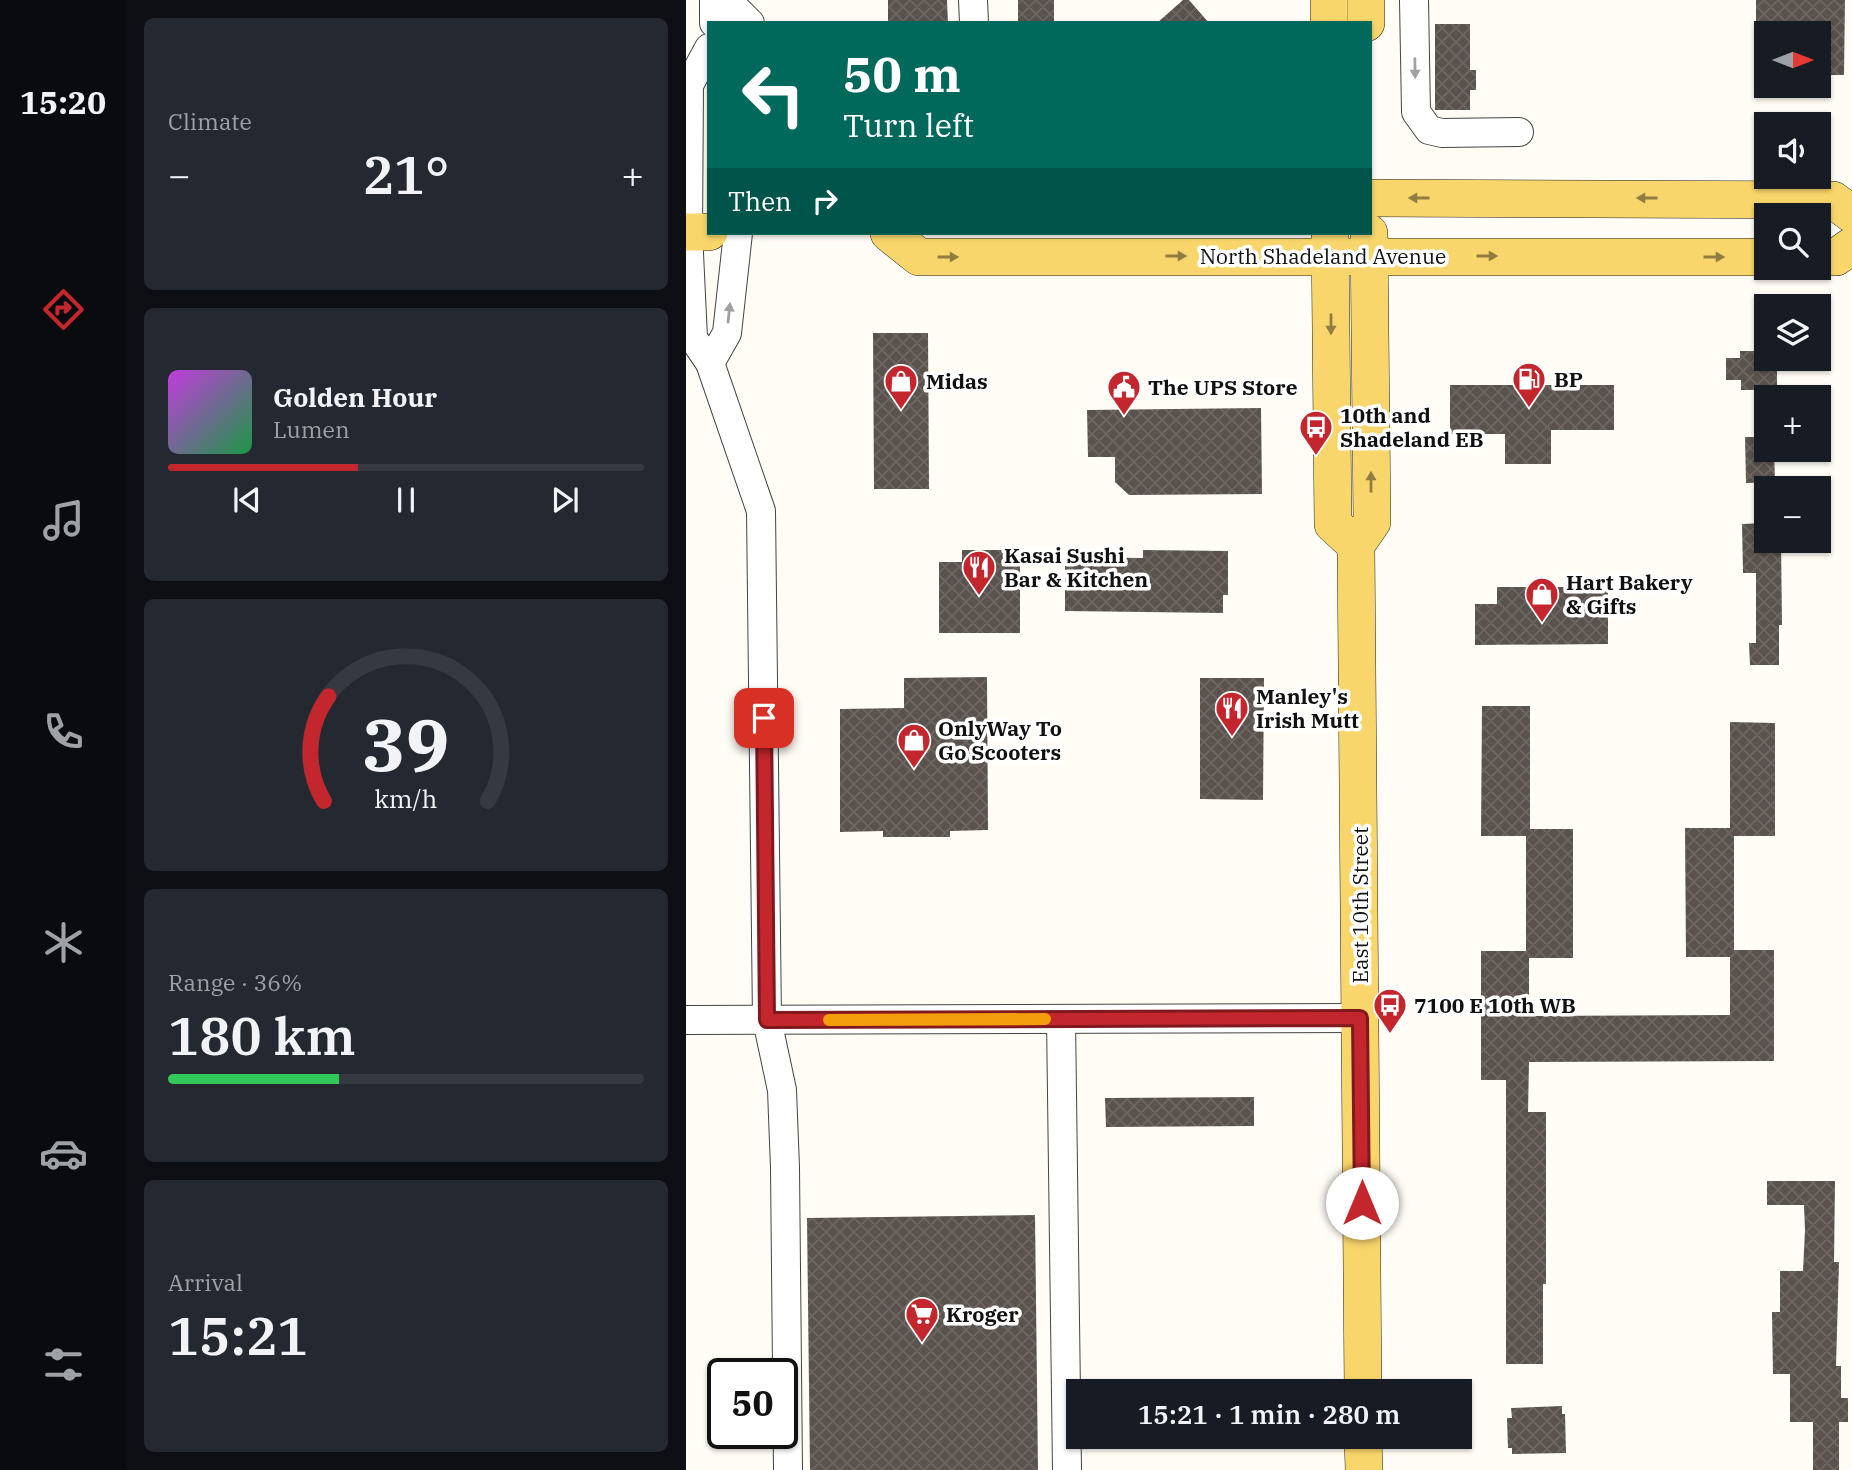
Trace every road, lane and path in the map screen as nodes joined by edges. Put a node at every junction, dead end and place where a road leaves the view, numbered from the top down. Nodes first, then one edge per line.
1 (714, 0) edge
2 (727, 0) edge
3 (973, 0) edge
4 (1329, 0) edge
5 (1366, 0) edge
6 (1414, 0) edge
7 (714, 21) edge
8 (748, 21) edge
9 (974, 21) edge
10 (1329, 21) edge
11 (1366, 21) edge
12 (707, 52) edge
13 (1519, 132) dead end
14 (1372, 198) edge
15 (1852, 214) edge
16 (694, 232) edge
17 (738, 235) edge
18 (892, 235) edge
19 (1331, 244) edge
20 (1369, 244) edge
21 (1852, 246) edge
22 (1754, 257) edge
23 (1831, 257) edge
24 (710, 363) junction
25 (1356, 545) junction
26 (1360, 1018) junction
27 (1061, 1019) junction
28 (686, 1020) edge
29 (767, 1020) junction
30 (1363, 1379) edge
31 (1363, 1449) edge
32 (788, 1470) edge
33 (1067, 1470) edge
34 (1364, 1470) edge

1 - 7 lane
2 - 8 lane
3 - 9 lane
4 - 10 main road
5 - 11 main road
6 -> 13 lane
12 - 16 lane
15 -> 14 main road
16 - 24 lane
24 -> 17 lane
18 -> 19 main road, North Shadeland Avenue
19 - 20 main road, North Shadeland Avenue
19 -> 25 main road
20 -> 22 main road, North Shadeland Avenue
25 -> 20 main road, East 10th Street
21 - 23 main road
24 - 29 lane
25 - 26 main road, East 10th Street
26 - 27 lane
26 - 30 main road, East 10th Street
27 - 29 lane
27 - 33 lane
28 - 29 lane
29 - 32 lane
31 - 34 main road

